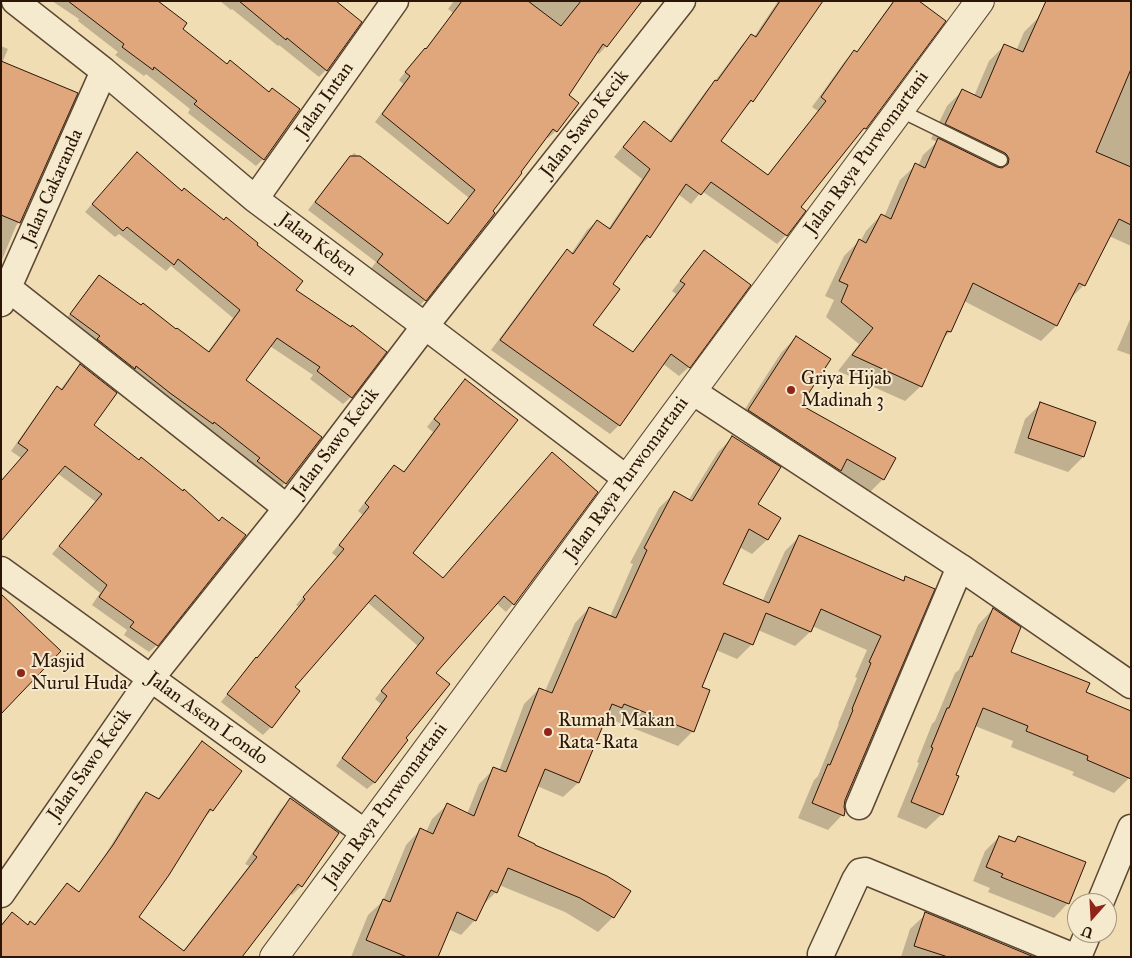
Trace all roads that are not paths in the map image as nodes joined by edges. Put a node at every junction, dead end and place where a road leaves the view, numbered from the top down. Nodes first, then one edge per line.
1 (15, 1) edge
2 (682, 1) edge
3 (980, 1) edge
4 (389, 3) edge
5 (104, 71) junction
6 (899, 110) junction
7 (1001, 160) dead end
8 (255, 199) junction
9 (5, 295) edge
10 (425, 326) junction
11 (692, 391) junction
12 (626, 479) junction
13 (287, 508) junction
14 (960, 568) junction
15 (1, 570) edge
16 (151, 678) junction
17 (1131, 685) edge
18 (859, 806) dead end
19 (1131, 828) edge
20 (365, 833) junction
21 (1104, 893) edge
22 (1, 894) edge
23 (1084, 943) edge
24 (821, 954) dead end
25 (274, 957) edge
26 (1074, 957) edge
27 (1078, 957) edge

1 - 5 street, Jalan Keben
2 - 10 street, Jalan Sawo Kecik
3 - 6 street, Jalan Raya Purwomartani
4 - 8 street, Jalan Intan
5 - 8 street, Jalan Keben
5 - 9 street, Jalan Cakaranda
6 - 7 lane
6 - 11 street, Jalan Raya Purwomartani
8 - 10 street, Jalan Keben
9 - 13 street
10 - 12 street, Jalan Keben
10 - 13 street, Jalan Sawo Kecik
11 - 12 street, Jalan Raya Purwomartani
11 - 14 street
12 - 20 street, Jalan Raya Purwomartani
13 - 16 street, Jalan Sawo Kecik
14 - 17 street
14 - 18 street
15 - 16 street, Jalan Asem Londo
16 - 20 street, Jalan Asem Londo
16 - 22 street, Jalan Sawo Kecik
19 - 21 street
20 - 25 street, Jalan Raya Purwomartani
23 - 27 street
24 - 26 street

